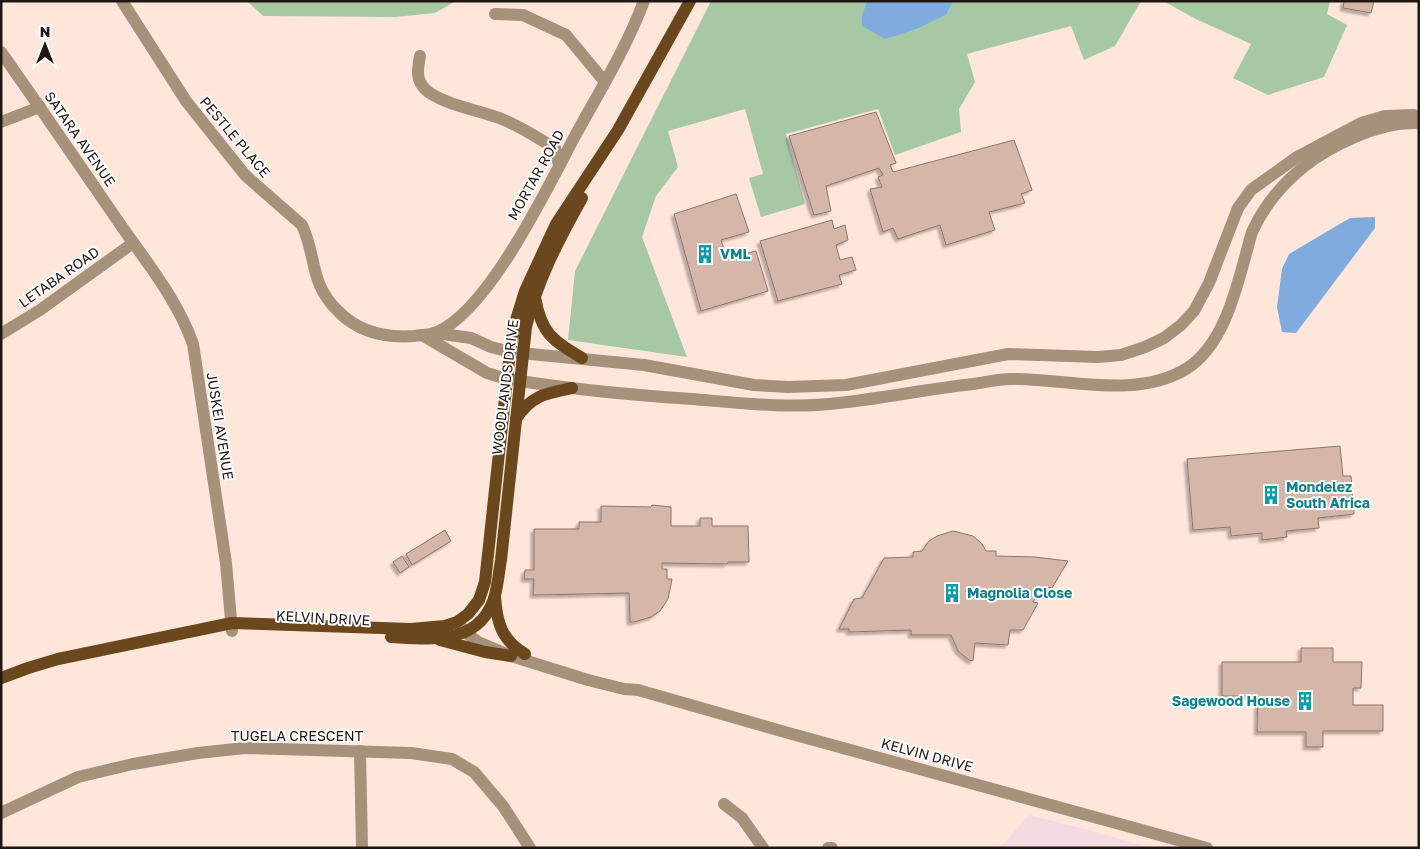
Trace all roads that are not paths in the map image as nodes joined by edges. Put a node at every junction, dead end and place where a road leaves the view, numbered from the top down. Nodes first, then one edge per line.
1 (122, 1) edge
2 (644, 1) edge
3 (690, 1) edge
4 (495, 14) dead end
5 (1, 52) edge
6 (420, 56) dead end
7 (605, 82) junction
8 (40, 107) junction
9 (1419, 116) edge
10 (1, 122) edge
11 (1419, 123) edge
12 (618, 130) junction
13 (559, 165) junction
14 (133, 243) junction
15 (535, 294) junction
16 (436, 333) junction
17 (1, 334) edge
18 (422, 335) junction
19 (516, 353) junction
20 (582, 358) junction
21 (513, 380) junction
22 (572, 388) junction
23 (515, 421) junction
24 (495, 595) junction
25 (464, 625) junction
26 (232, 627) junction
27 (438, 639) junction
28 (526, 654) junction
29 (511, 656) junction
30 (1, 678) edge
31 (638, 690) junction
32 (360, 751) junction
33 (724, 804) dead end
34 (1, 813) edge
35 (362, 848) edge
36 (530, 848) edge
37 (763, 848) edge
38 (1208, 848) edge

1 - 18 street, PESTLE PLACE
2 - 7 street, MORTAR ROAD
3 - 12 main road, WOODLANDS DRIVE
4 - 7 street
5 - 8 street, SATARA AVENUE
6 - 13 street
7 - 13 street, MORTAR ROAD
8 - 10 street
8 - 14 street, SATARA AVENUE
9 - 20 street
11 - 22 street
12 - 15 main road, WOODLANDS DRIVE
12 - 19 main road, WOODLANDS DRIVE
13 - 16 street, MORTAR ROAD
14 - 17 street, LETABA ROAD
14 - 26 street, JUSKEI AVENUE
15 - 19 main road, WOODLANDS DRIVE
15 - 20 main road
16 - 18 street, MORTAR ROAD
16 - 19 street
18 - 21 street
19 - 20 street
19 - 21 main road, WOODLANDS DRIVE
21 - 22 street
21 - 23 main road, WOODLANDS DRIVE
21 - 25 main road, WOODLANDS DRIVE
22 - 23 main road
23 - 24 main road, WOODLANDS DRIVE
24 - 25 main road, WOODLANDS DRIVE
24 - 28 main road
25 - 26 main road, KELVIN DRIVE
25 - 27 main road, KELVIN DRIVE
25 - 28 street, KELVIN DRIVE
25 - 29 street, KELVIN DRIVE
26 - 27 main road, KELVIN DRIVE
26 - 30 main road, KELVIN DRIVE
27 - 29 main road
28 - 31 street, KELVIN DRIVE
29 - 31 street, KELVIN DRIVE
31 - 38 street, KELVIN DRIVE
32 - 34 street, TUGELA CRESCENT
32 - 35 street
32 - 36 street, TUGELA CRESCENT
33 - 37 street

